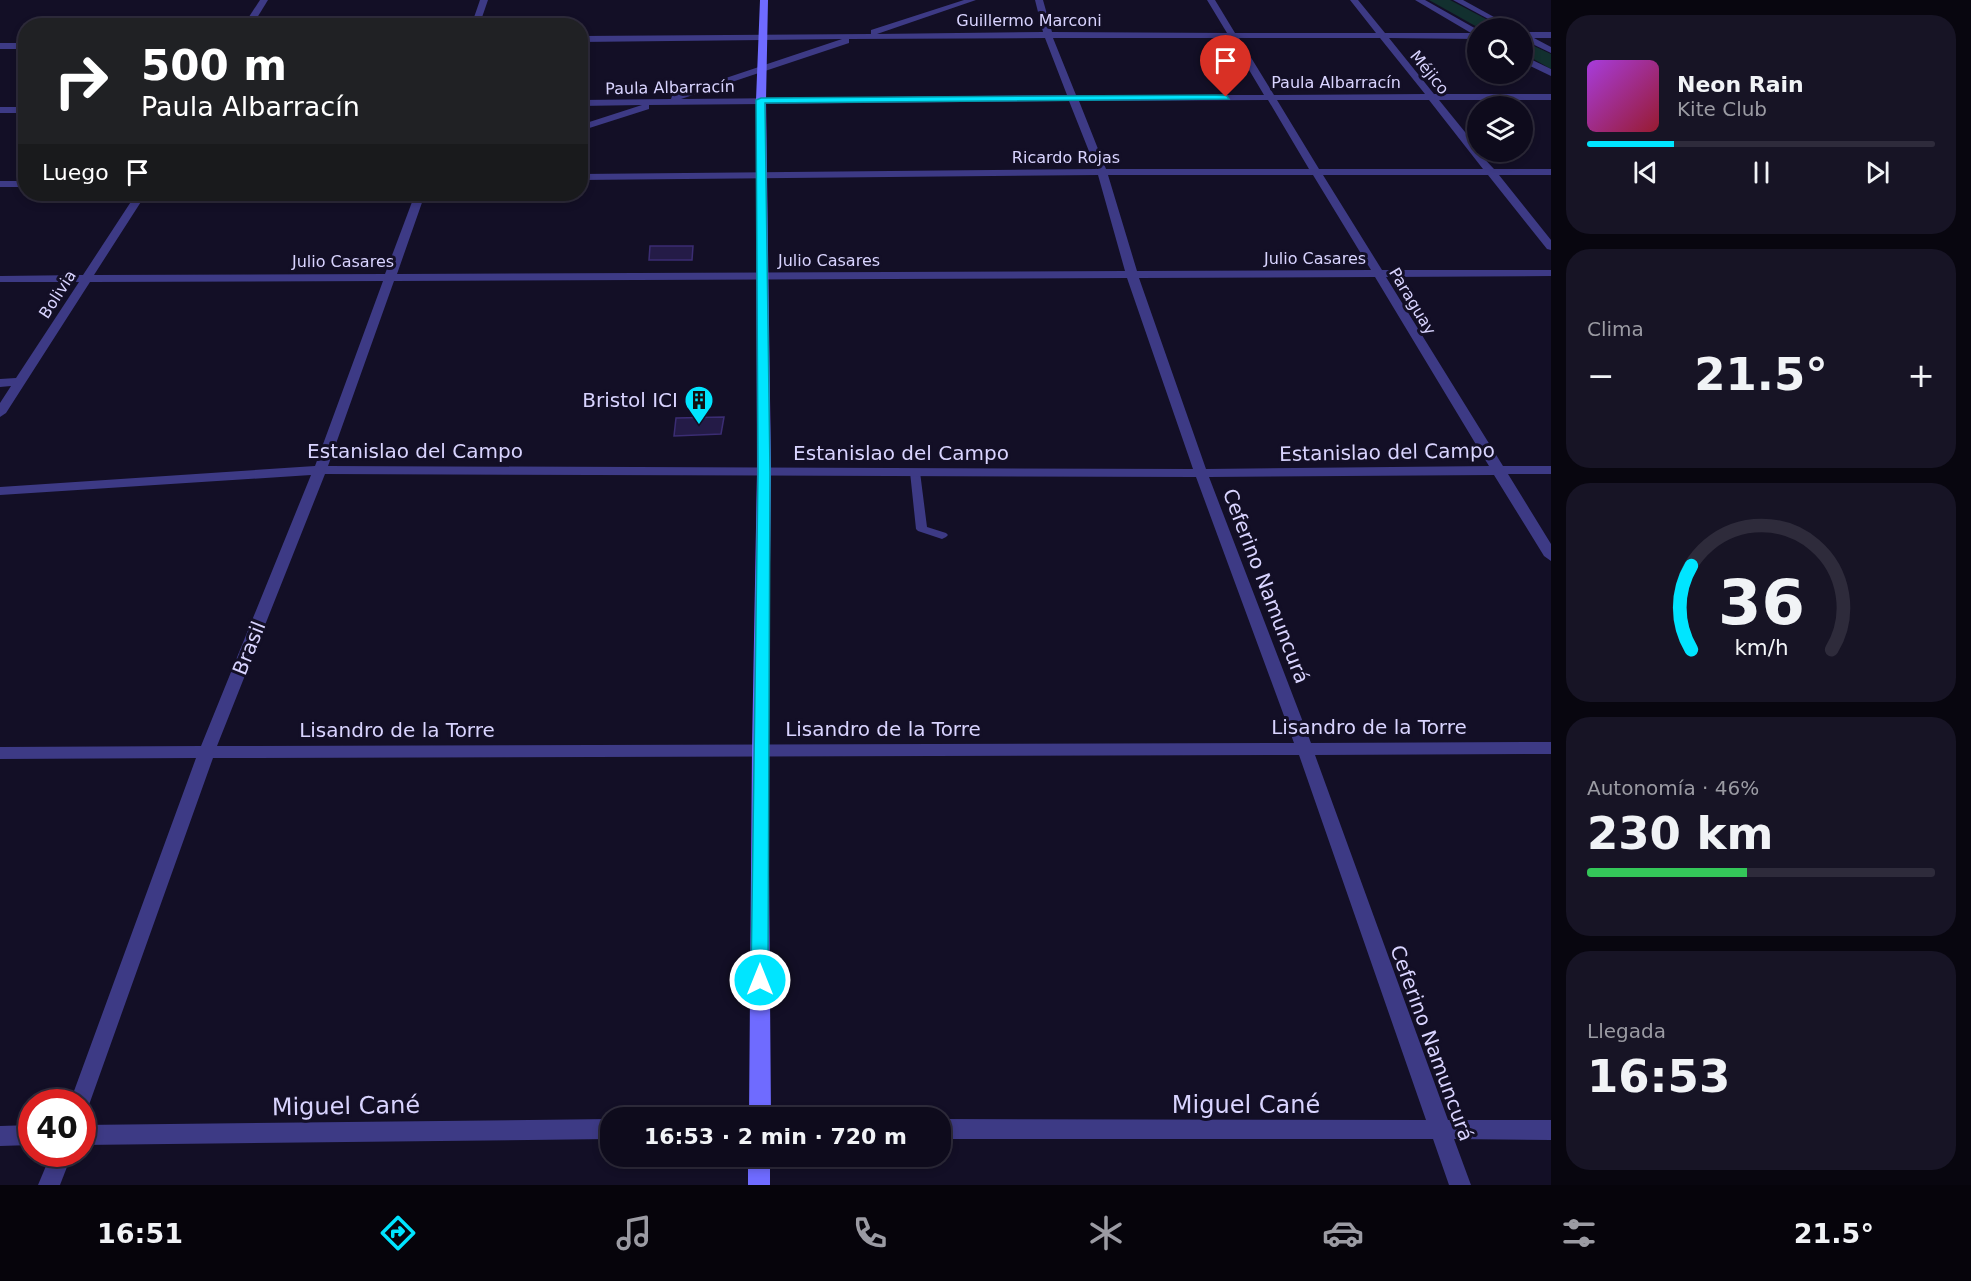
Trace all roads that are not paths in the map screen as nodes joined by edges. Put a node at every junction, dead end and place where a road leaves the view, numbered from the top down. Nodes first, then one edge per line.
1 (264, 0) edge
2 (484, 0) edge
3 (764, 0) edge
4 (972, 0) edge
5 (1039, 0) edge
6 (1211, 0) edge
7 (1354, 0) edge
8 (1419, 0) edge
9 (1457, 0) edge
10 (252, 18) edge
11 (478, 18) edge
12 (1491, 18) edge
13 (1467, 28) edge
14 (1048, 35) junction
15 (1232, 35) junction
16 (1382, 35) junction
17 (1467, 35) edge
18 (1533, 35) edge
19 (1551, 35) edge
20 (860, 37) junction
21 (764, 38) junction
22 (588, 39) edge
23 (1533, 40) edge
24 (0, 46) edge
25 (18, 46) edge
26 (1551, 50) edge
27 (1533, 64) edge
28 (762, 68) junction
29 (1551, 73) edge
30 (1270, 97) junction
31 (1551, 97) edge
32 (1072, 98) junction
33 (1432, 98) junction
34 (761, 100) junction
35 (660, 102) junction
36 (588, 103) edge
37 (0, 110) edge
38 (18, 110) edge
39 (588, 125) edge
40 (1318, 171) junction
41 (1102, 172) junction
42 (1493, 172) junction
43 (1551, 172) edge
44 (762, 174) junction
45 (588, 177) edge
46 (0, 184) edge
47 (18, 184) edge
48 (136, 201) edge
49 (418, 201) edge
50 (1551, 247) edge
51 (1551, 273) edge
52 (1377, 274) junction
53 (1132, 275) junction
54 (392, 277) junction
55 (762, 277) junction
56 (0, 279) edge
57 (86, 279) junction
58 (19, 382) junction
59 (0, 383) edge
60 (0, 413) edge
61 (320, 470) junction
62 (1496, 470) junction
63 (1551, 470) edge
64 (764, 472) junction
65 (915, 472) junction
66 (1201, 473) junction
67 (0, 491) edge
68 (942, 535) dead end
69 (1551, 556) edge
70 (1551, 748) edge
71 (1305, 749) junction
72 (760, 750) junction
73 (207, 751) junction
74 (0, 753) edge
75 (85, 1089) edge
76 (760, 1107) edge
77 (600, 1129) edge
78 (951, 1129) edge
79 (1551, 1130) edge
80 (1440, 1132) junction
81 (96, 1135) edge
82 (0, 1136) edge
83 (18, 1136) edge
84 (56, 1167) edge
85 (759, 1167) edge
86 (50, 1185) edge
87 (759, 1185) edge
88 (1460, 1185) edge

1 - 10 street
2 - 11 street
3 - 21 street
4 - 20 street
5 - 14 street, Ceferino Namuncurá
6 - 15 street, Paraguay
7 - 16 street, Méjico
8 - 13 street
9 - 12 street
14 - 15 street, Guillermo Marconi
14 - 20 street, Guillermo Marconi
14 - 32 street, Ceferino Namuncurá
15 - 16 street, Guillermo Marconi
15 - 30 street, Paraguay
16 - 17 street, Guillermo Marconi
16 - 33 street, Méjico
18 - 19 street
20 - 21 street, Guillermo Marconi
20 - 28 street
21 - 22 street, Guillermo Marconi
21 - 28 street
23 - 26 street
24 - 25 street
27 - 29 street
28 - 34 street
28 - 35 street
30 - 32 street, Paula Albarracín
30 - 33 street, Paula Albarracín
30 - 40 street, Paraguay
31 - 33 street, Paula Albarracín
32 - 34 street, Paula Albarracín
32 - 41 street, Ceferino Namuncurá
33 - 42 street, Méjico
34 - 35 street, Paula Albarracín
34 - 44 street
35 - 36 street, Paula Albarracín
35 - 39 street
37 - 38 street
40 - 41 street, Ricardo Rojas
40 - 42 street, Ricardo Rojas
40 - 52 street, Paraguay
41 - 44 street, Ricardo Rojas
41 - 53 street, Ceferino Namuncurá
42 - 43 street, Ricardo Rojas
42 - 50 street, Méjico
44 - 45 street, Ricardo Rojas
44 - 55 street
46 - 47 street
48 - 57 street, Bolivia
49 - 54 street, Brasil
51 - 52 street, Julio Casares
52 - 53 street, Julio Casares
52 - 62 street, Paraguay
53 - 55 street, Julio Casares
53 - 66 street, Ceferino Namuncurá
54 - 55 street, Julio Casares
54 - 57 street, Julio Casares
54 - 61 street, Brasil
55 - 64 street
56 - 57 street, Julio Casares
57 - 58 street, Bolivia
58 - 59 street
58 - 60 street, Bolivia
61 - 64 street, Estanislao del Campo
61 - 67 street, Estanislao del Campo
61 - 73 street, Brasil
62 - 63 street, Estanislao del Campo
62 - 66 street, Estanislao del Campo
62 - 69 street, Paraguay
64 - 65 street, Estanislao del Campo
64 - 72 street
65 - 66 street, Estanislao del Campo
65 - 68 lane
66 - 71 street, Ceferino Namuncurá
70 - 71 street, Lisandro de la Torre
71 - 72 street, Lisandro de la Torre
71 - 80 street, Ceferino Namuncurá
72 - 73 street, Lisandro de la Torre
72 - 76 street
73 - 74 street, Lisandro de la Torre
73 - 75 street, Brasil
77 - 81 street, Miguel Cané
78 - 80 street, Miguel Cané
79 - 80 street, Miguel Cané
80 - 88 street, Ceferino Namuncurá
82 - 83 street
84 - 86 street
85 - 87 street

